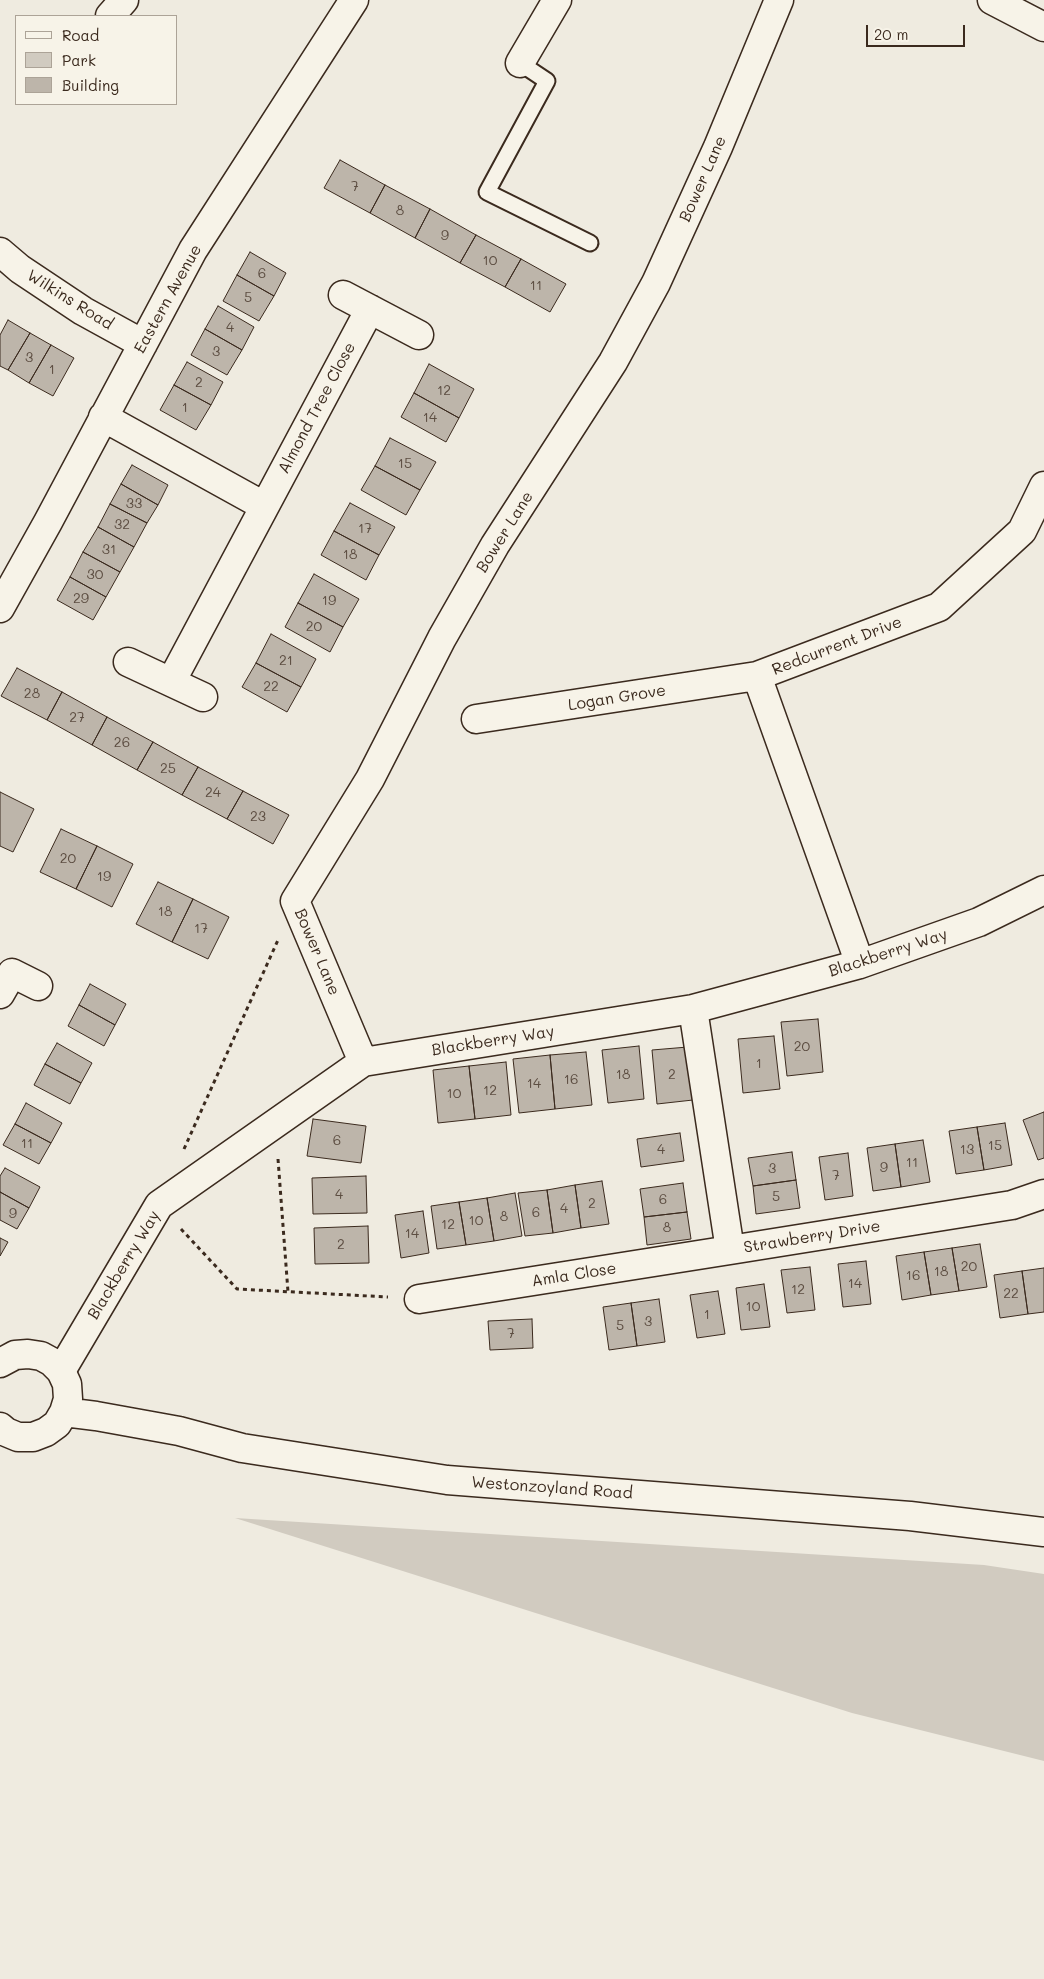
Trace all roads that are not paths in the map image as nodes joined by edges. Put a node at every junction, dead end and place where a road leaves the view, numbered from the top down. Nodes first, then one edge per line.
1 (124, 0) edge
2 (354, 0) edge
3 (557, 0) edge
4 (779, 0) edge
5 (992, 0) edge
6 (111, 15) edge
7 (1044, 27) edge
8 (520, 63) joint
9 (590, 243) dead end
10 (0, 252) edge
11 (343, 295) dead end
12 (370, 310) junction
13 (419, 335) dead end
14 (143, 344) junction
15 (103, 417) junction
16 (1044, 486) edge
17 (264, 506) junction
18 (0, 608) edge
19 (128, 662) dead end
20 (758, 676) junction
21 (171, 682) junction
22 (203, 697) dead end
23 (476, 719) dead end
24 (1044, 890) edge
25 (860, 964) junction
26 (38, 986) dead end
27 (0, 994) edge
28 (693, 1009) junction
29 (363, 1062) junction
30 (1044, 1194) edge
31 (730, 1250) junction
32 (419, 1299) road end
33 (0, 1363) edge
34 (61, 1371) junction
35 (64, 1412) junction
36 (0, 1427) edge
37 (1044, 1532) edge

1 - 6 street
2 - 14 street, Eastern Avenue
3 - 8 street
4 - 29 street, Bower Lane
5 - 7 street
8 - 9 lane
10 - 14 street, Wilkins Road
11 - 12 street
12 - 13 street
12 - 17 street, Almond Tree Close
14 - 15 street, Eastern Avenue
15 - 17 street
15 - 18 street, Eastern Avenue
16 - 20 street, Redcurrent Drive
17 - 21 street, Almond Tree Close
19 - 21 street
20 - 23 street, Logan Grove
20 - 25 street, Redcurrent Drive
21 - 22 street
24 - 25 street, Blackberry Way
25 - 28 street, Blackberry Way
26 - 27 street
28 - 29 street, Blackberry Way
28 - 31 street, Strawberry Drive
29 - 34 street, Blackberry Way
30 - 31 street, Strawberry Drive
31 - 32 street, Amla Close
33 - 34 street
34 - 35 street
35 - 36 street
35 - 37 street, Westonzoyland Road

